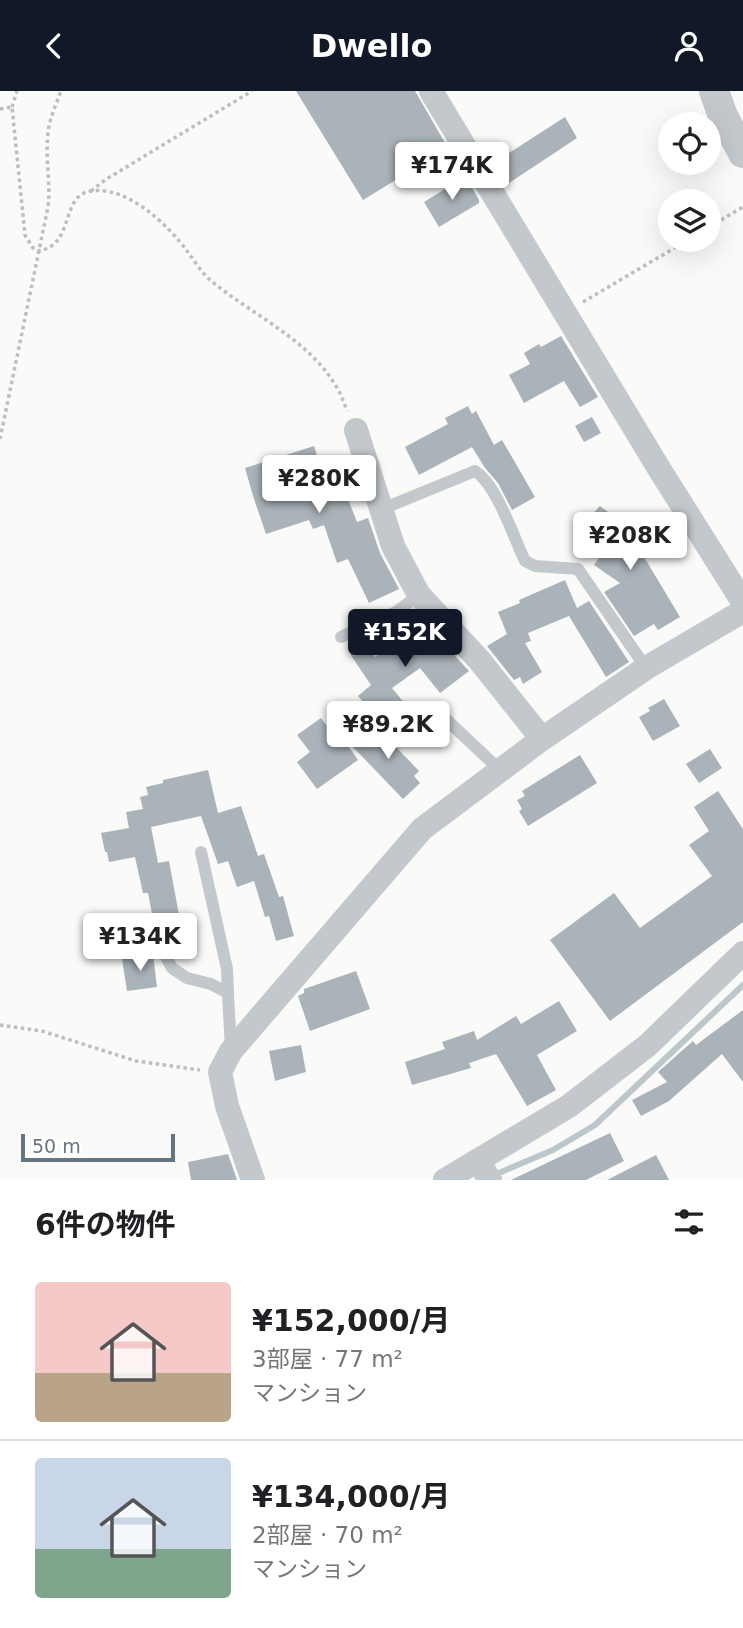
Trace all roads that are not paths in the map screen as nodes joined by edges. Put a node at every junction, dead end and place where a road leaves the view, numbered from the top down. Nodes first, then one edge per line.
1 (431, 91) edge
2 (714, 91) edge
3 (743, 153) edge
4 (356, 431) road end
5 (382, 509) junction
6 (419, 595) junction
7 (743, 602) edge
8 (743, 611) edge
9 (341, 637) dead end
10 (646, 668) junction
11 (435, 709) dead end
12 (542, 739) junction
13 (500, 770) junction
14 (201, 852) dead end
15 (153, 932) dead end
16 (743, 953) edge
17 (228, 993) junction
18 (231, 1051) junction
19 (484, 1171) edge
20 (253, 1180) edge
21 (446, 1180) edge

1 - 7 street
2 - 3 street
4 - 5 street
5 - 6 street
5 - 10 lane
6 - 9 lane
6 - 12 street
8 - 10 street
10 - 12 street
11 - 13 lane
12 - 13 street
13 - 18 street
14 - 17 lane
15 - 17 lane
16 - 19 street
17 - 18 lane
18 - 20 street
19 - 21 street

